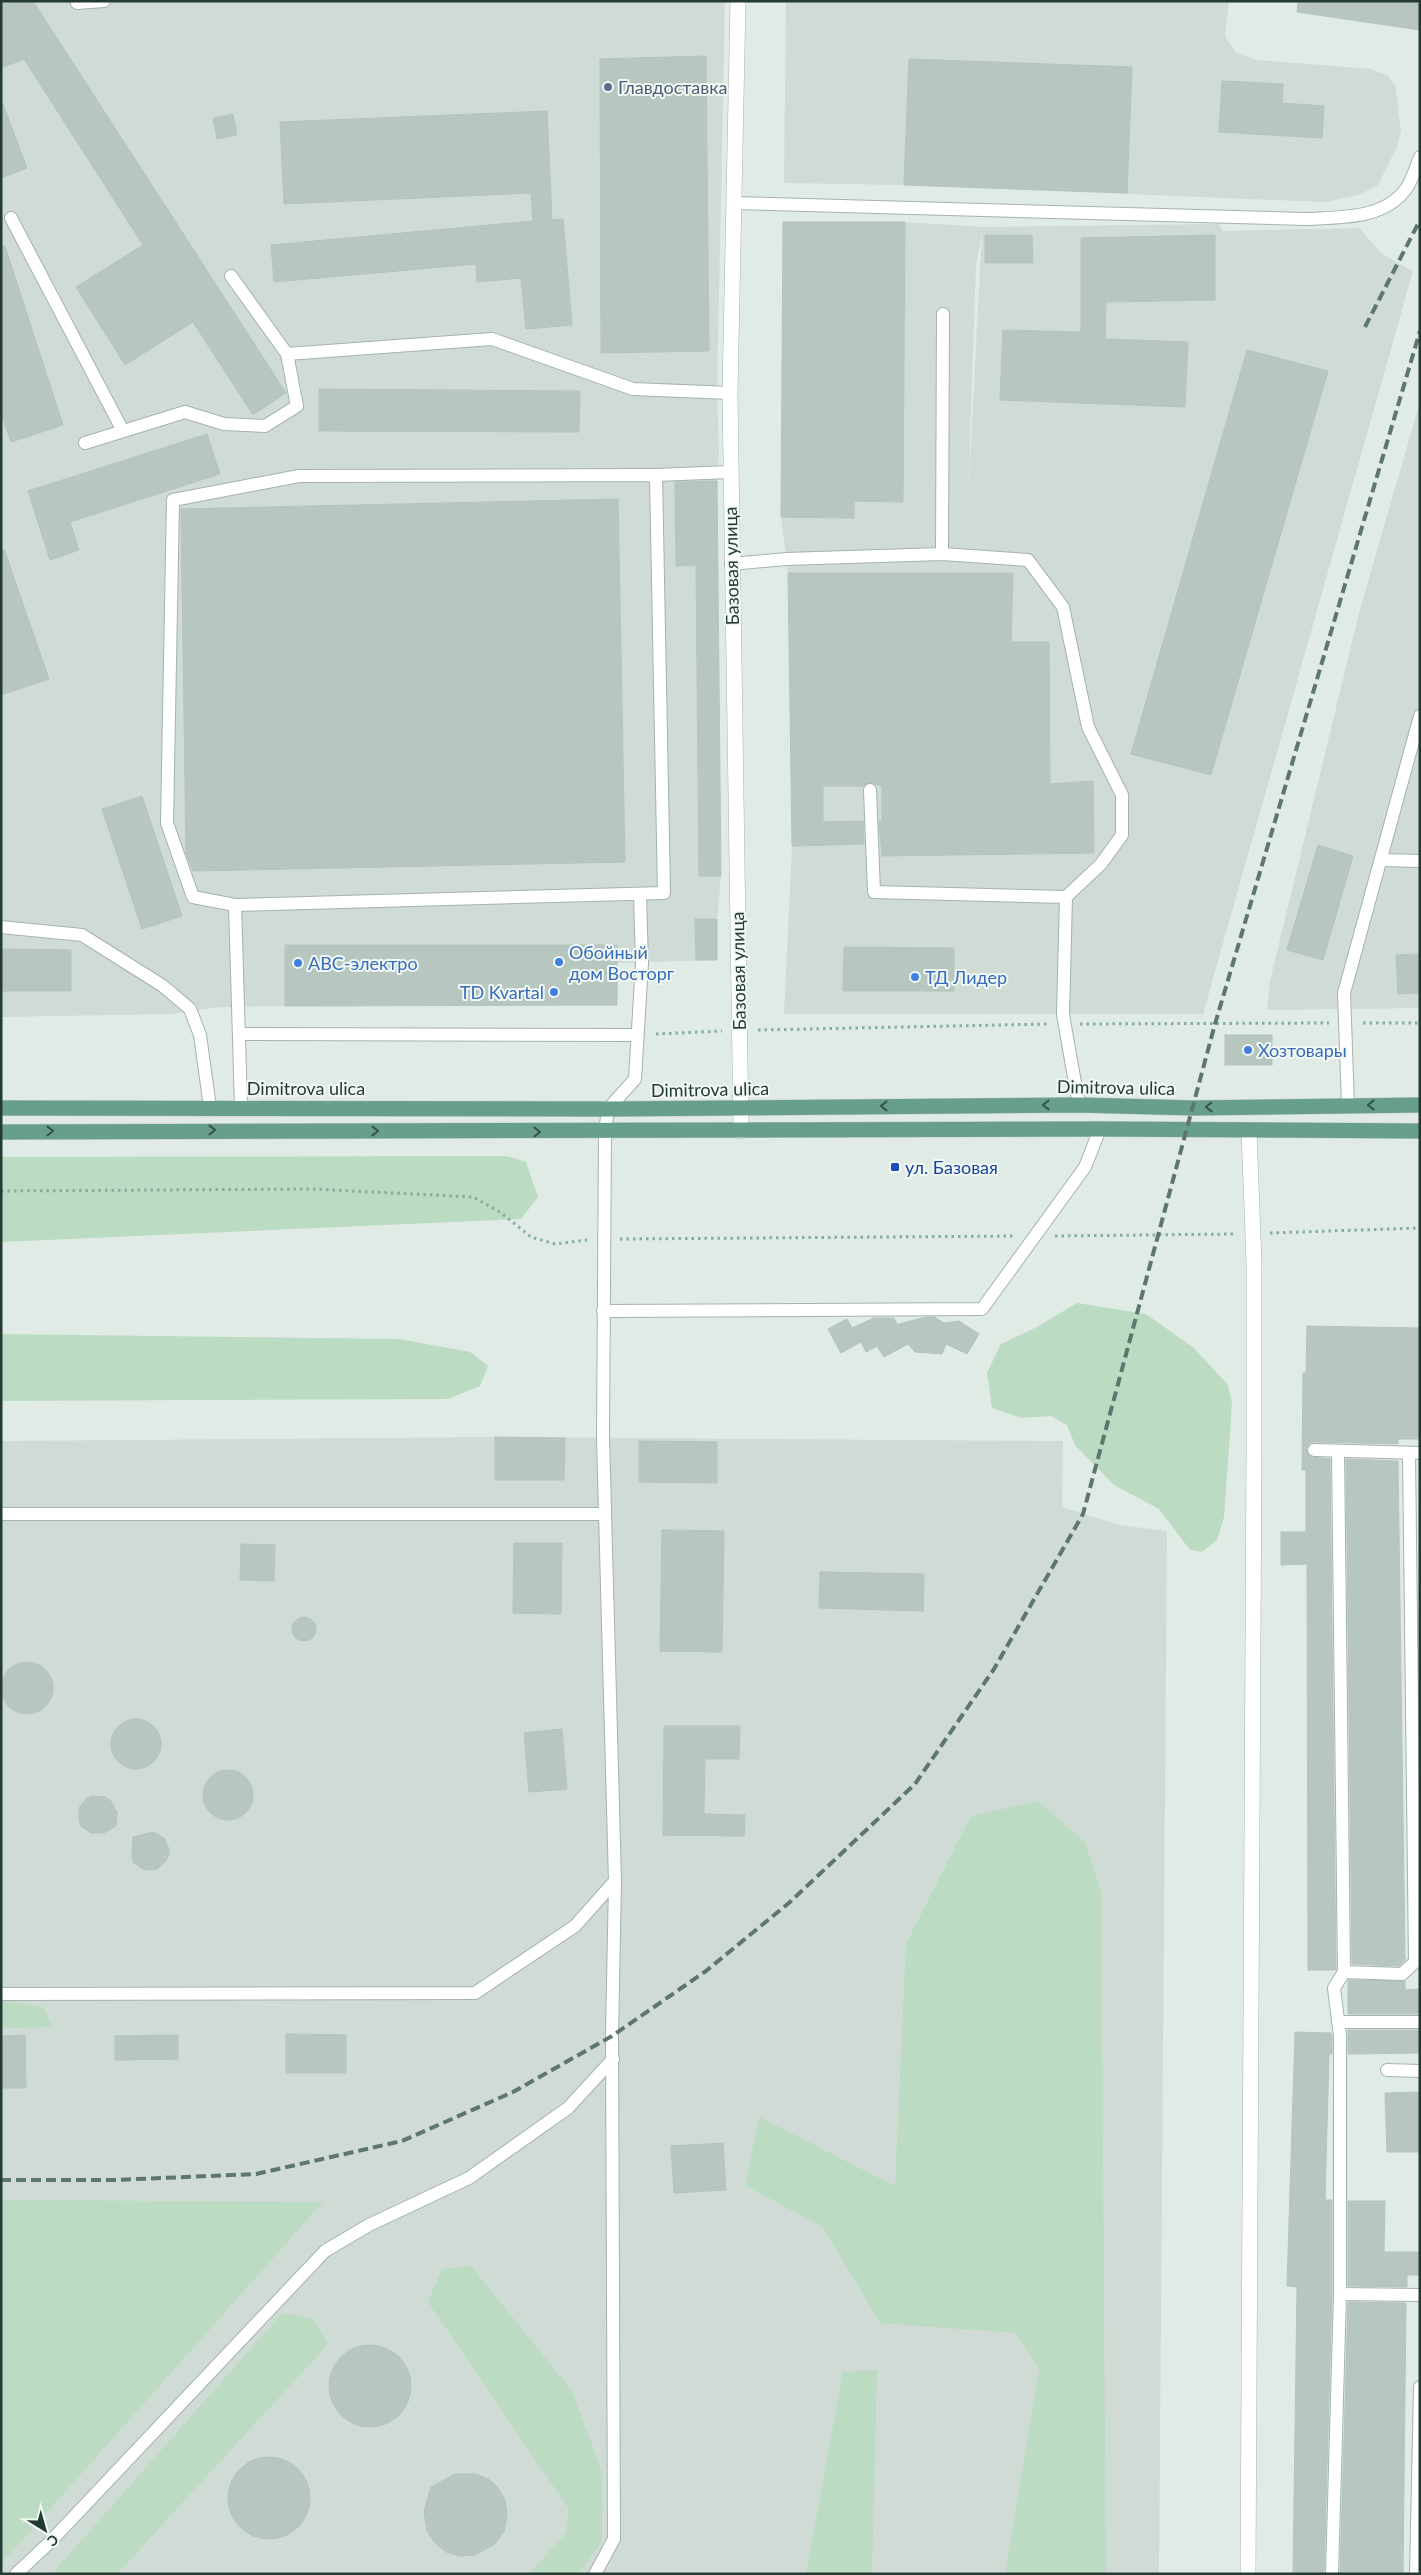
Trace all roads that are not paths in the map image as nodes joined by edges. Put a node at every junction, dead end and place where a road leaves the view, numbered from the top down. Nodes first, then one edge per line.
1 (104, 1) edge
2 (738, 1) edge
3 (77, 3) dead end
4 (1420, 157) edge
5 (734, 203) junction
6 (11, 218) dead end
7 (231, 276) dead end
8 (943, 314) dead end
9 (287, 354) junction
10 (730, 393) junction
11 (123, 431) junction
12 (84, 443) dead end
13 (730, 472) junction
14 (656, 475) junction
15 (942, 554) junction
16 (731, 564) junction
17 (1420, 716) edge
18 (870, 790) dead end
19 (1381, 860) junction
20 (1420, 861) edge
21 (640, 895) junction
22 (1066, 897) junction
23 (235, 905) junction
24 (1, 927) edge
25 (238, 1034) junction
26 (637, 1035) junction
27 (1079, 1105) junction
28 (1348, 1105) junction
29 (241, 1106) junction
30 (1420, 1106) edge
31 (210, 1107) junction
32 (740, 1107) junction
33 (1, 1108) edge
34 (608, 1109) junction
35 (1100, 1129) junction
36 (742, 1131) junction
37 (1249, 1131) junction
38 (1420, 1131) edge
39 (1, 1132) edge
40 (605, 1132) junction
41 (603, 1311) junction
42 (1314, 1450) dead end
43 (1338, 1451) junction
44 (1415, 1453) edge
45 (1, 1514) edge
46 (605, 1514) junction
47 (615, 1881) junction
48 (1344, 1972) junction
49 (1, 1994) edge
50 (1338, 2022) junction
51 (1420, 2022) edge
52 (613, 2059) junction
53 (1387, 2070) dead end
54 (1420, 2070) edge
55 (1340, 2294) junction
56 (1420, 2295) edge
57 (1420, 2387) edge
58 (16, 2574) edge
59 (595, 2574) edge
60 (1248, 2574) edge
61 (1332, 2574) edge
62 (1416, 2574) edge

1 - 3 lane
2 - 5 street, Базовая улица
4 - 5 lane
5 - 10 street, Базовая улица
6 - 11 lane
7 - 9 lane
8 - 15 lane
9 - 10 lane
9 - 11 lane
10 - 13 street, Базовая улица
11 - 12 lane
13 - 14 lane
13 - 16 street, Базовая улица
14 - 21 lane
14 - 23 lane
15 - 16 lane
15 - 22 lane
16 - 32 street, Базовая улица
17 - 19 lane
18 - 22 lane
19 - 20 lane
19 - 28 lane
21 - 23 lane
21 - 26 lane
22 - 27 lane
23 - 25 lane
24 - 31 lane
25 - 26 lane
25 - 29 lane
26 - 34 lane
28 -> 27 main road, Dimitrova ulica
27 -> 32 main road, Dimitrova ulica
30 -> 28 main road, Dimitrova ulica
29 - 31 main road, Dimitrova ulica
29 - 34 main road, Dimitrova ulica
31 - 33 main road, Dimitrova ulica
32 - 34 main road, Dimitrova ulica
32 - 36 street, Базовая улица
34 - 40 lane
35 - 36 main road
35 - 37 main road
35 - 41 lane
36 - 40 main road
37 - 38 main road
37 - 60 street
39 -> 40 main road
40 - 41 lane
41 - 46 lane
42 - 43 lane
43 - 44 lane
43 - 48 lane
44 - 48 lane
45 - 46 lane
46 - 47 lane
47 - 49 lane
47 - 52 lane
48 - 50 lane
50 - 51 lane
50 - 55 lane
52 - 58 lane
52 - 59 lane
53 - 54 lane
55 - 56 lane
55 - 61 lane
57 - 62 lane

